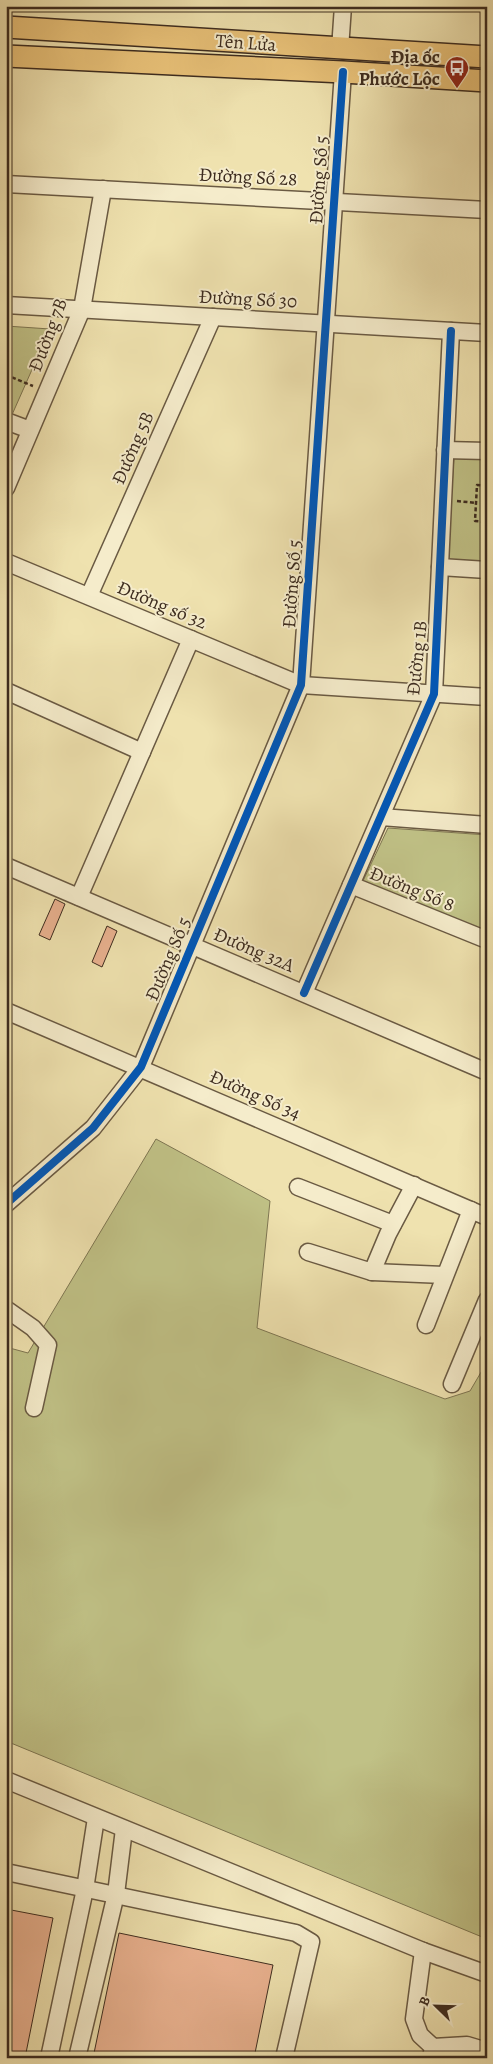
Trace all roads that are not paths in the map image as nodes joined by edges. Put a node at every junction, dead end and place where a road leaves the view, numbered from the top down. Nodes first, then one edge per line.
1 (343, 6) edge
2 (6, 27) edge
3 (340, 49) junction
4 (6, 56) edge
5 (487, 57) edge
6 (342, 72) junction
7 (487, 81) edge
8 (6, 184) edge
9 (103, 190) junction
10 (334, 202) junction
11 (487, 210) edge
12 (6, 305) edge
13 (82, 309) junction
14 (214, 317) junction
15 (326, 323) junction
16 (451, 330) junction
17 (487, 333) edge
18 (6, 420) edge
19 (30, 430) junction
20 (446, 450) junction
21 (487, 451) edge
22 (6, 488) edge
23 (6, 562) edge
24 (440, 567) junction
25 (487, 570) edge
26 (88, 596) junction
27 (191, 639) junction
28 (301, 685) junction
29 (6, 691) edge
30 (434, 694) junction
31 (487, 697) edge
32 (142, 752) junction
33 (381, 817) junction
34 (487, 825) edge
35 (6, 866) edge
36 (351, 885) junction
37 (78, 897) junction
38 (487, 940) edge
39 (192, 946) junction
40 (304, 993) junction
41 (6, 1011) edge
42 (140, 1067) junction
43 (487, 1072) edge
44 (414, 1186) junction
45 (298, 1187) dead end
46 (6, 1204) edge
47 (471, 1210) junction
48 (487, 1217) edge
49 (393, 1224) junction
50 (308, 1252) dead end
51 (372, 1272) junction
52 (444, 1275) junction
53 (487, 1300) edge
54 (6, 1309) edge
55 (426, 1325) dead end
56 (452, 1384) dead end
57 (34, 1408) dead end
58 (6, 1780) edge
59 (96, 1818) junction
60 (124, 1829) junction
61 (6, 1872) edge
62 (85, 1889) junction
63 (116, 1894) junction
64 (423, 1951) junction
65 (487, 1974) edge
66 (487, 2051) edge
67 (432, 2053) edge
68 (49, 2058) edge
69 (78, 2058) edge
70 (284, 2058) edge

1 - 3 street
2 - 3 main road, Tên Lửa
3 - 5 main road, Tên Lửa
4 - 6 main road, Tên Lửa
6 - 7 main road, Tên Lửa
6 - 10 street, Đường Số 5
8 - 9 street, Đường Số 28
9 - 10 street, Đường Số 28
9 - 13 street, Đường 7B
10 - 11 street, Đường Số 28
10 - 15 street, Đường Số 5
12 - 13 street, Đường Số 30
13 - 14 street, Đường Số 30
13 - 19 street, Đường 7B
14 - 15 street, Đường Số 30
14 - 26 street, Đường 5B
15 - 16 street, Đường Số 30
15 - 28 street, Đường Số 5
16 - 17 street, Đường Số 30
16 - 20 street, Đường 1B
18 - 19 street
19 - 22 street, Đường 7B
20 - 21 street
20 - 24 street, Đường 1B
23 - 26 street, Đường số 32
24 - 25 street
24 - 30 street, Đường 1B
26 - 27 street, Đường số 32
27 - 28 street, Đường số 32
27 - 32 street
28 - 30 street
28 - 39 street, Đường Số 5
29 - 32 street
30 - 31 street
30 - 33 street, Đường 1B
32 - 37 street
33 - 34 street
33 - 36 street, Đường 1B
35 - 37 street, Đường 32A
36 - 38 street, Đường Số 8
36 - 40 street, Đường 1B
37 - 39 street, Đường 32A
39 - 40 street, Đường 32A
39 - 42 street, Đường Số 5
40 - 43 street, Đường 32A
41 - 42 street, Đường Số 34
42 - 44 street, Đường Số 34
42 - 46 street
44 - 47 street, Đường Số 34
44 - 49 street
45 - 49 street
47 - 48 street, Đường Số 34
47 - 52 street
49 - 51 street
50 - 51 street
51 - 52 street
52 - 55 street
53 - 56 street
54 - 57 street
58 - 59 street
59 - 60 street
59 - 62 street
60 - 63 street
60 - 64 street
61 - 62 street
62 - 63 street
62 - 68 street
63 - 69 street
63 - 70 street
64 - 65 street
64 - 67 street
66 - 67 street

